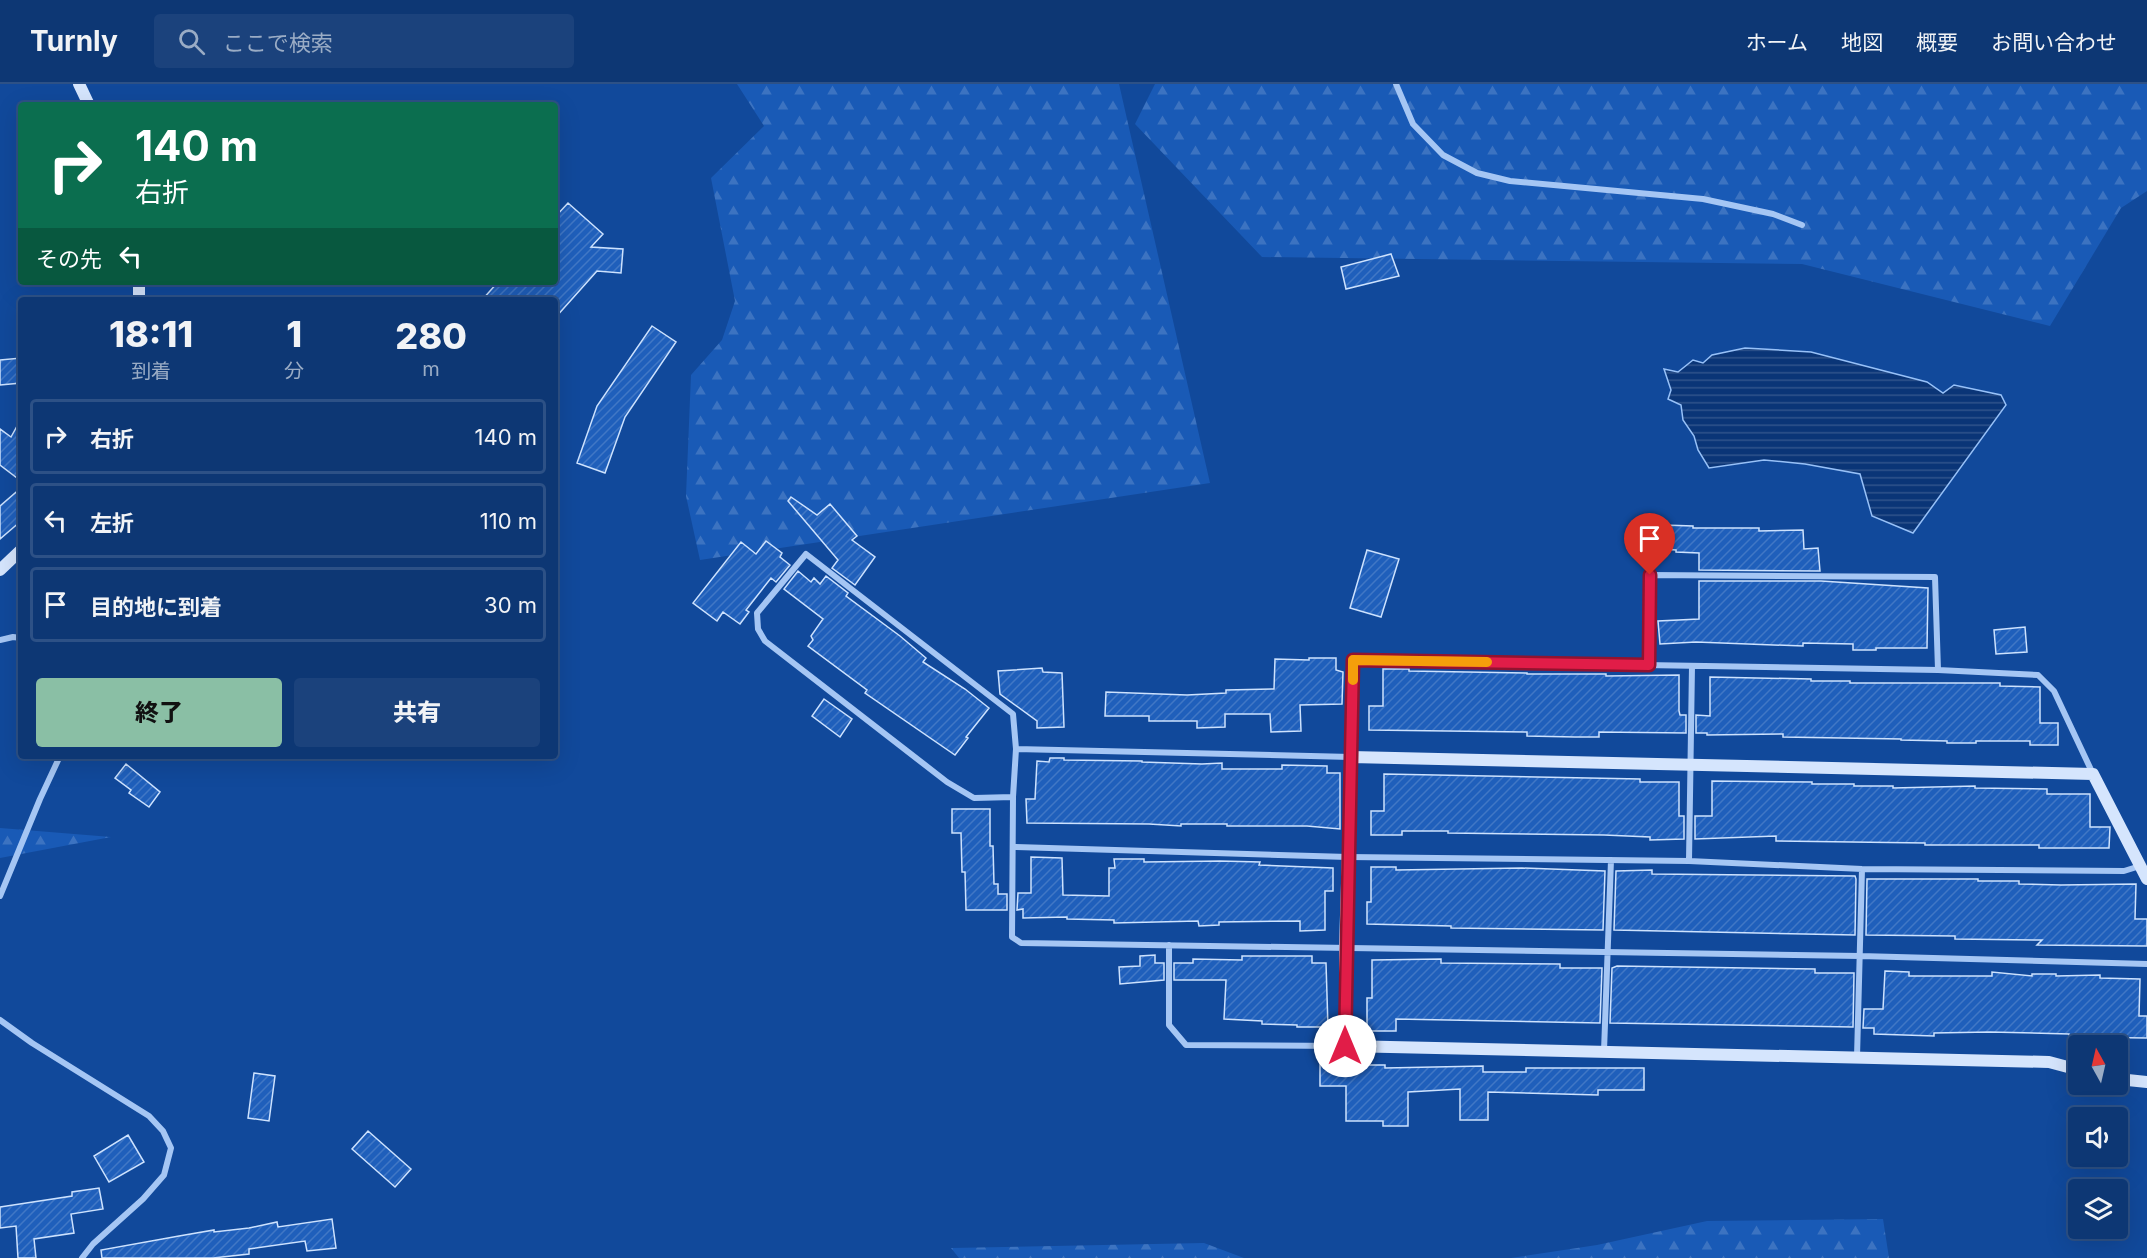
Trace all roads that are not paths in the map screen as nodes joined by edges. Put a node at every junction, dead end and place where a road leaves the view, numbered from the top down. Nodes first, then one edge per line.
1 (79, 84) edge
2 (1396, 84) edge
3 (87, 102) edge
4 (1802, 225) dead end
5 (18, 553) edge
6 (0, 570) edge
7 (18, 638) edge
8 (0, 640) edge
9 (1649, 665) junction
10 (1692, 666) junction
11 (1938, 670) junction
12 (1016, 749) junction
13 (1351, 757) junction
14 (59, 759) edge
15 (1689, 764) junction
16 (2094, 774) junction
17 (1013, 797) junction
18 (1014, 847) junction
19 (1348, 857) junction
20 (1611, 860) junction
21 (1689, 861) junction
22 (2141, 866) junction
23 (1862, 869) junction
24 (2147, 879) edge
25 (0, 896) edge
26 (1169, 945) junction
27 (1346, 947) junction
28 (1607, 953) junction
29 (1860, 956) junction
30 (2147, 964) edge
31 (0, 1020) edge
32 (1345, 1046) junction
33 (1604, 1052) junction
34 (1857, 1058) junction
35 (2068, 1067) edge
36 (2128, 1081) edge
37 (2147, 1082) edge
38 (82, 1258) edge

1 - 3 street
2 - 4 street
5 - 6 street
7 - 8 street
9 - 10 street
9 - 11 street
9 - 13 street
10 - 11 street
10 - 15 street
11 - 16 street
12 - 13 street
12 - 17 street
12 - 17 street
13 - 15 street
13 - 19 street
14 - 25 street
15 - 16 street
15 - 21 street
16 - 22 street
17 - 18 street
18 - 19 street
18 - 26 street
19 - 20 street
19 - 27 street
20 - 21 street
20 - 28 street
21 - 23 street
22 - 23 street
22 - 24 street
23 - 29 street
26 - 27 street
26 - 32 street
27 - 28 street
27 - 32 street
28 - 29 street
28 - 33 street
29 - 30 street
29 - 34 street
31 - 38 street
32 - 33 street
33 - 34 street
34 - 35 street
36 - 37 street

